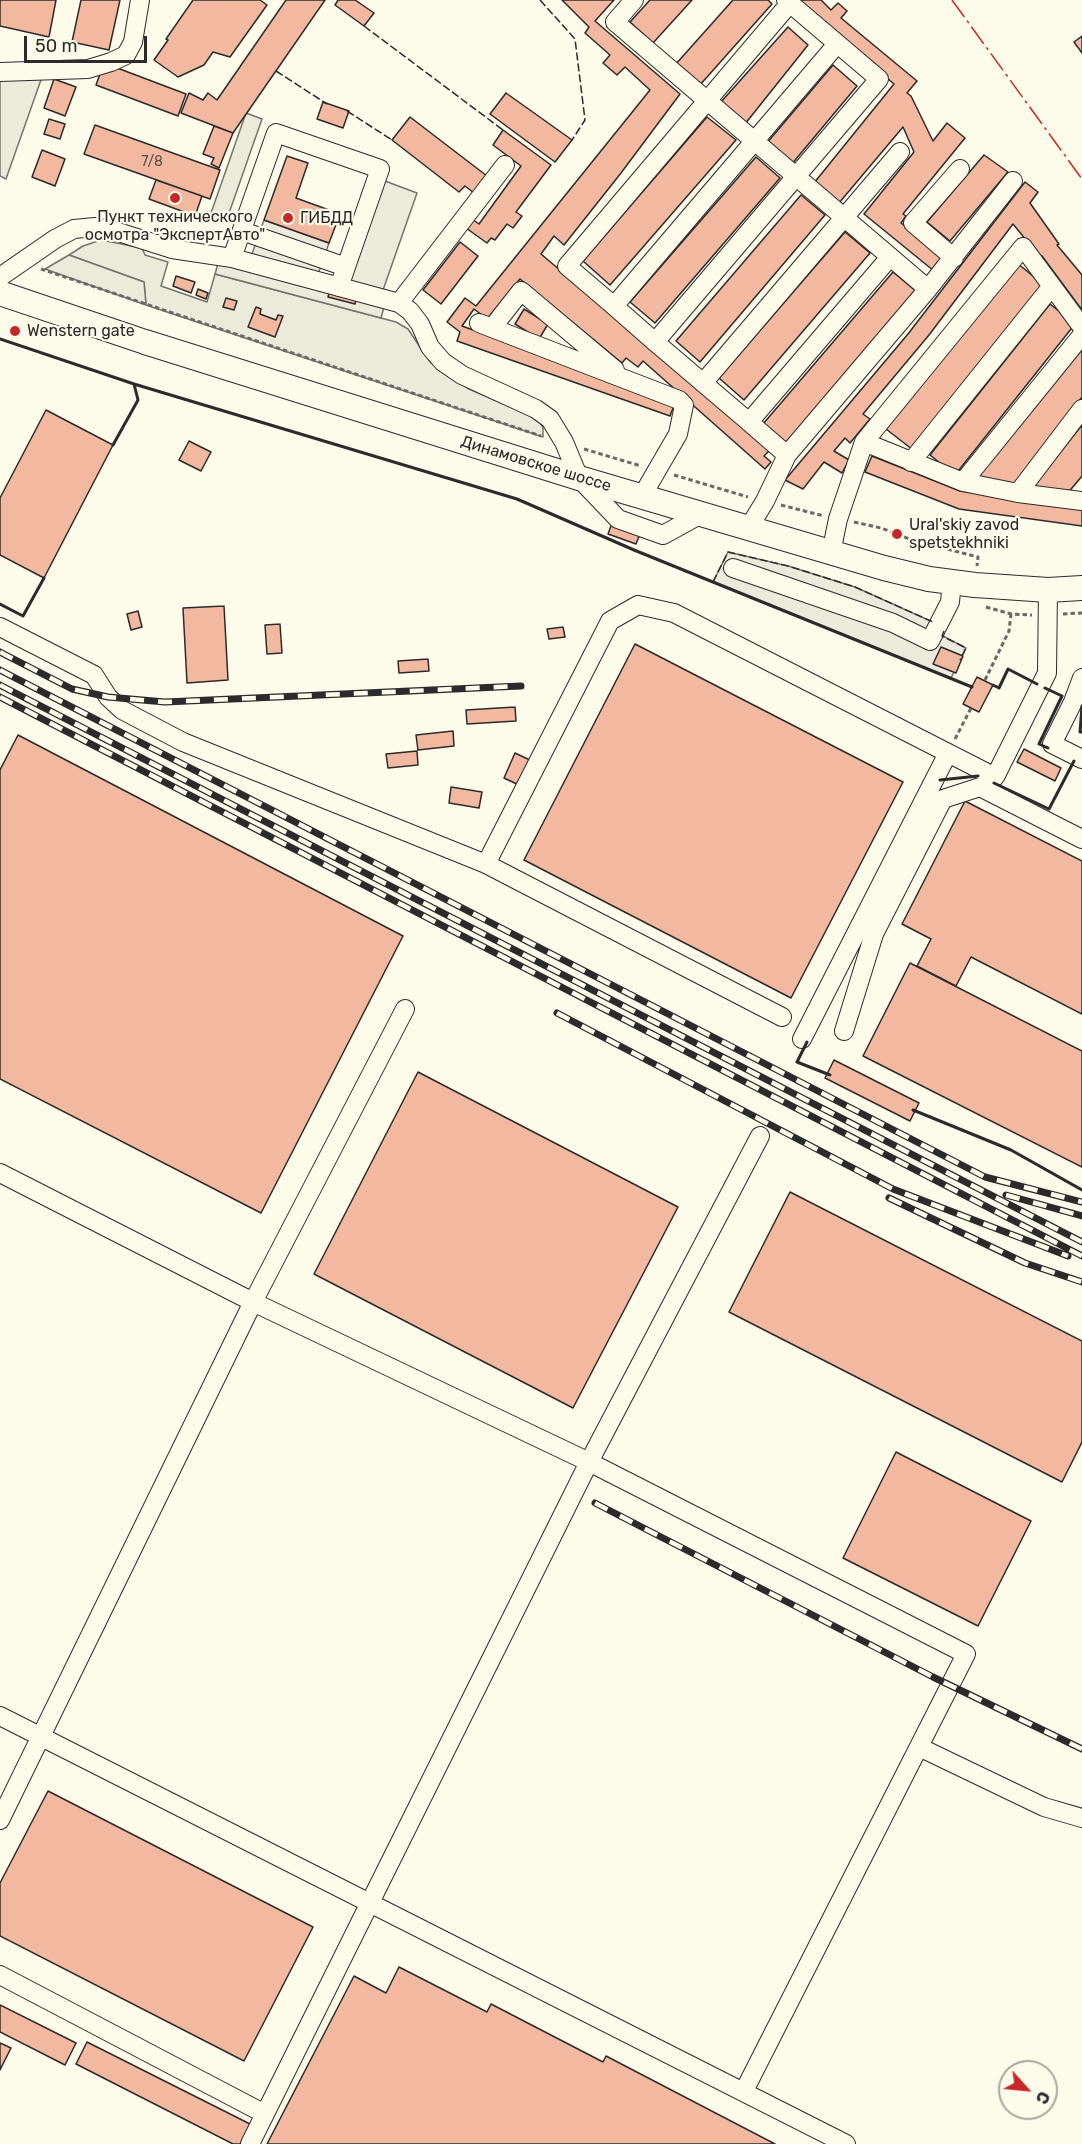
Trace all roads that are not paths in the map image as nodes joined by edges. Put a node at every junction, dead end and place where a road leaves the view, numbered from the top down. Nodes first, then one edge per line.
1 (140, 0) edge
2 (634, 0) edge
3 (788, 2) edge
4 (837, 44) junction
5 (0, 72) edge
6 (707, 101) junction
7 (754, 141) junction
8 (900, 152) dead end
9 (505, 165) dead end
10 (960, 169) dead end
11 (796, 177) junction
12 (1013, 181) dead end
13 (844, 218) junction
14 (242, 231) junction
15 (890, 257) junction
16 (232, 258) junction
17 (954, 258) junction
18 (346, 267) junction
19 (0, 277) edge
20 (1052, 286) junction
21 (339, 287) junction
22 (928, 289) junction
23 (0, 293) edge
24 (399, 303) junction
25 (614, 306) junction
26 (1082, 327) edge
27 (1082, 335) edge
28 (656, 342) junction
29 (626, 380) junction
30 (704, 383) junction
31 (1082, 410) edge
32 (749, 422) junction
33 (864, 442) junction
34 (787, 455) junction
35 (911, 462) junction
36 (579, 478) junction
37 (963, 482) junction
38 (1018, 493) junction
39 (642, 496) junction
40 (1082, 501) edge
41 (701, 514) junction
42 (748, 529) junction
43 (831, 553) junction
44 (733, 568) dead end
45 (952, 581) junction
46 (1082, 588) edge
47 (1048, 590) junction
48 (0, 627) edge
49 (1082, 678) edge
50 (948, 753) junction
51 (1082, 759) edge
52 (1082, 839) edge
53 (486, 864) junction
54 (405, 1009) dead end
55 (782, 1017) dead end
56 (844, 1031) dead end
57 (802, 1039) dead end
58 (760, 1136) dead end
59 (0, 1173) edge
60 (253, 1302) junction
61 (589, 1462) junction
62 (0, 1716) edge
63 (40, 1737) junction
64 (919, 1747) junction
65 (1082, 1818) edge
66 (0, 1820) edge
67 (371, 1902) junction
68 (0, 1975) edge
69 (744, 2091) junction
70 (265, 2114) junction
71 (250, 2144) edge
72 (846, 2144) edge

1 - 5 lane
2 - 6 lane
3 - 4 lane
3 - 6 lane
4 - 7 lane
4 - 11 lane
6 - 7 lane
6 - 25 lane
7 - 11 lane
7 - 25 lane
8 - 13 lane
9 - 24 lane
10 - 17 lane
11 - 13 lane
11 - 28 lane
12 - 17 lane
13 - 15 lane
13 - 30 lane
14 - 16 lane
14 - 18 lane
14 - 18 lane
15 - 22 lane
15 - 32 lane
16 - 19 lane
16 - 21 lane
17 - 22 lane
18 - 21 lane
20 - 26 lane
20 - 33 lane
20 - 35 lane
21 - 24 lane
22 - 34 lane
23 - 36 main road, Динамовское шоссе
24 - 36 lane
25 - 28 lane
27 - 37 lane
28 - 30 lane
29 - 29 lane
29 - 39 lane
30 - 32 lane
31 - 38 lane
32 - 34 lane
33 - 35 lane
33 - 43 lane
34 - 42 lane
35 - 37 lane
36 - 39 main road, Динамовское шоссе
36 - 41 lane
37 - 38 lane
38 - 40 lane
39 - 41 main road, Динамовское шоссе
41 - 42 main road, Динамовское шоссе
42 - 43 main road, Динамовское шоссе
43 - 45 main road, Динамовское шоссе
44 - 45 lane
45 - 47 main road, Динамовское шоссе
46 - 47 main road, Динамовское шоссе
47 - 50 lane
48 - 53 lane
49 - 51 lane
50 - 53 lane
50 - 57 lane
52 - 56 lane
53 - 55 lane
54 - 60 lane
58 - 61 lane
59 - 60 lane
60 - 61 lane
60 - 63 lane
61 - 64 lane
61 - 67 lane
62 - 63 lane
63 - 66 lane
63 - 67 lane
64 - 65 lane
64 - 69 lane
67 - 69 lane
67 - 70 lane
68 - 70 lane
69 - 72 lane
70 - 71 lane

